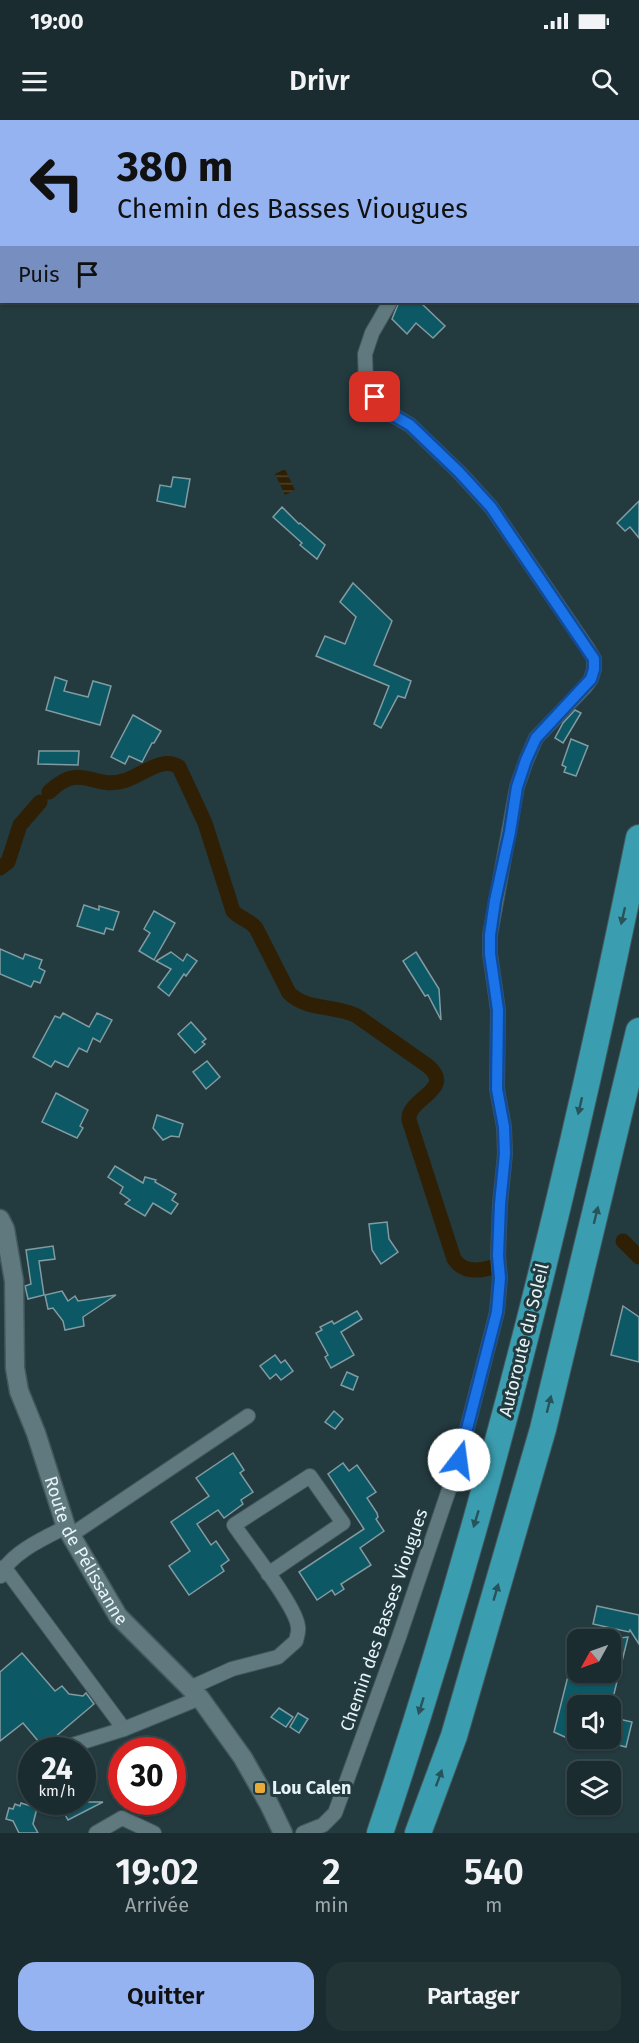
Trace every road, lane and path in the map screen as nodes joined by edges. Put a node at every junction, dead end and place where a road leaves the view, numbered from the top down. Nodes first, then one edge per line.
1 (389, 303) edge
2 (639, 838) edge
3 (639, 1031) edge
4 (0, 1219) edge
5 (248, 1416) dead end
6 (69, 1532) junction
7 (2, 1573) edge
8 (268, 1574) junction
9 (196, 1693) junction
10 (124, 1729) junction
11 (96, 1738) edge
12 (96, 1833) edge
13 (154, 1833) edge
14 (283, 1833) edge
15 (303, 1833) edge
16 (380, 1833) edge
17 (418, 1833) edge

1 - 15 street, Chemin des Basses Viougues
2 -> 16 highway, Autoroute du Soleil
17 -> 3 highway
4 - 6 street, Route de Pélissanne
5 - 6 street
6 - 7 street
6 - 9 street, Route de Pélissanne
7 - 10 street
8 - 8 street
8 - 9 street
9 - 10 street
9 - 14 street, Route de Pélissanne
10 - 11 street
12 - 13 street

